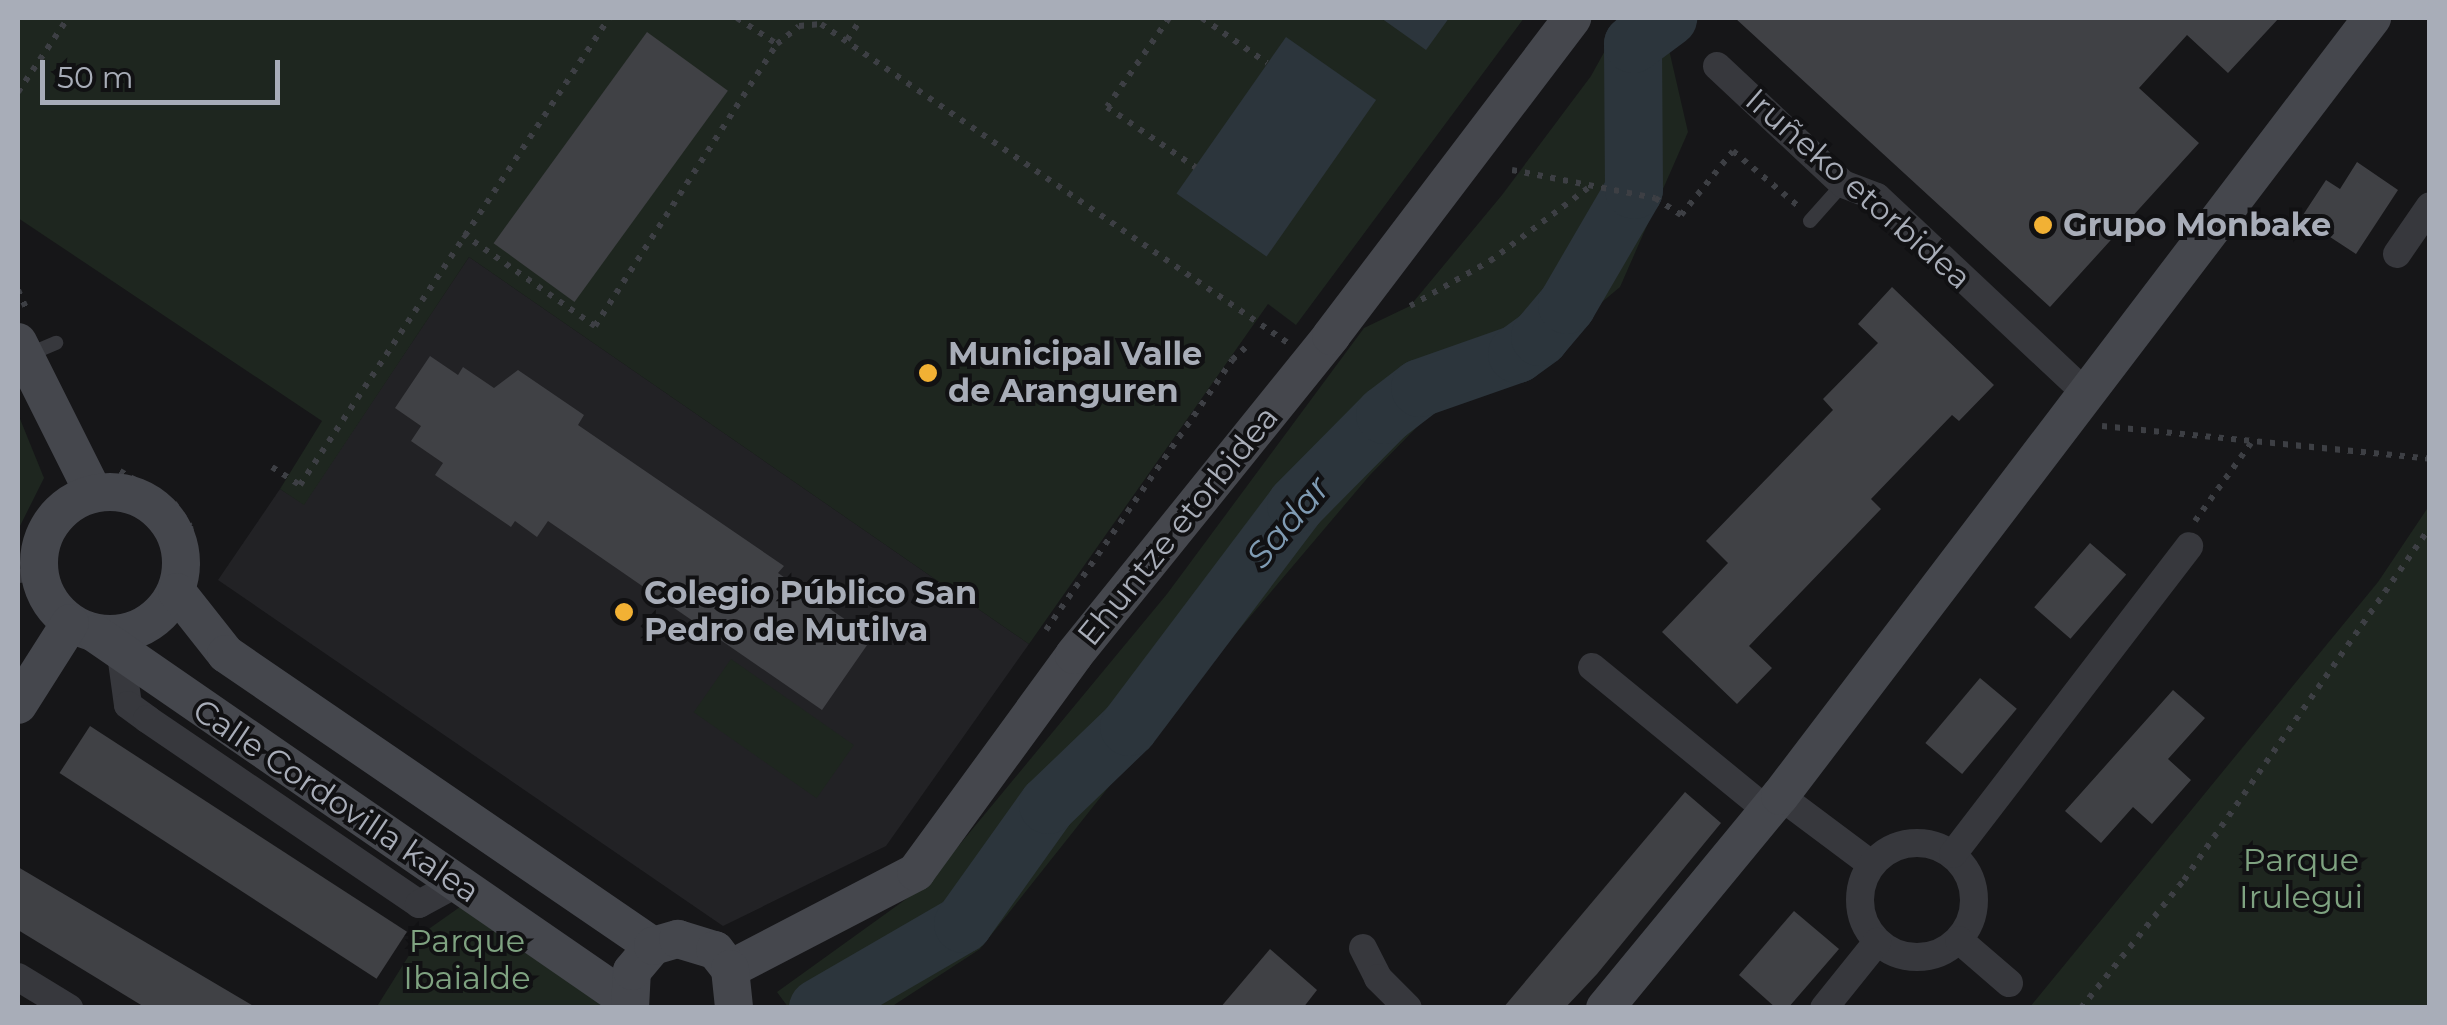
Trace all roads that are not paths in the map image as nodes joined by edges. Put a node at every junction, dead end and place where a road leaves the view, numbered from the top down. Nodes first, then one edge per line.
1 (1572, 18) edge
2 (2372, 18) edge
3 (1716, 66) dead end
4 (1843, 184) junction
5 (2430, 206) edge
6 (1811, 220) road end
7 (2397, 254) dead end
8 (36, 347) edge
9 (2085, 410) junction
10 (101, 477) junction
11 (2189, 546) road end
12 (28, 575) edge
13 (187, 588) junction
14 (95, 637) junction
15 (1592, 667) dead end
16 (18, 704) edge
17 (1774, 804) junction
18 (1953, 854) junction
19 (1871, 864) junction
20 (1960, 940) junction
21 (1877, 942) junction
22 (653, 946) junction
23 (1363, 948) dead end
24 (18, 977) edge
25 (2009, 984) dead end
26 (735, 997) edge
27 (628, 1004) edge
28 (69, 1008) edge
29 (1408, 1008) edge
30 (1605, 1008) edge
31 (1824, 1008) edge

1 - 26 street, Ehuntze etorbidea
2 - 9 street
3 - 4 street, Iruñeko etorbidea
4 - 6 lane
4 - 9 street, Iruñeko etorbidea
5 - 7 street
8 - 10 street
9 - 17 street
10 - 12 street
10 - 13 street
11 - 18 street
12 - 14 street
13 - 14 street
13 - 22 street, Calle Cordovilla kalea
14 - 16 street
14 - 27 street, Calle Cordovilla kalea
15 - 17 street
17 - 19 street
17 - 30 street
18 - 19 street
18 - 20 street
19 - 21 street
20 - 21 street
20 - 25 street
21 - 31 street
22 - 26 street
22 - 27 street
23 - 29 street
24 - 28 street

